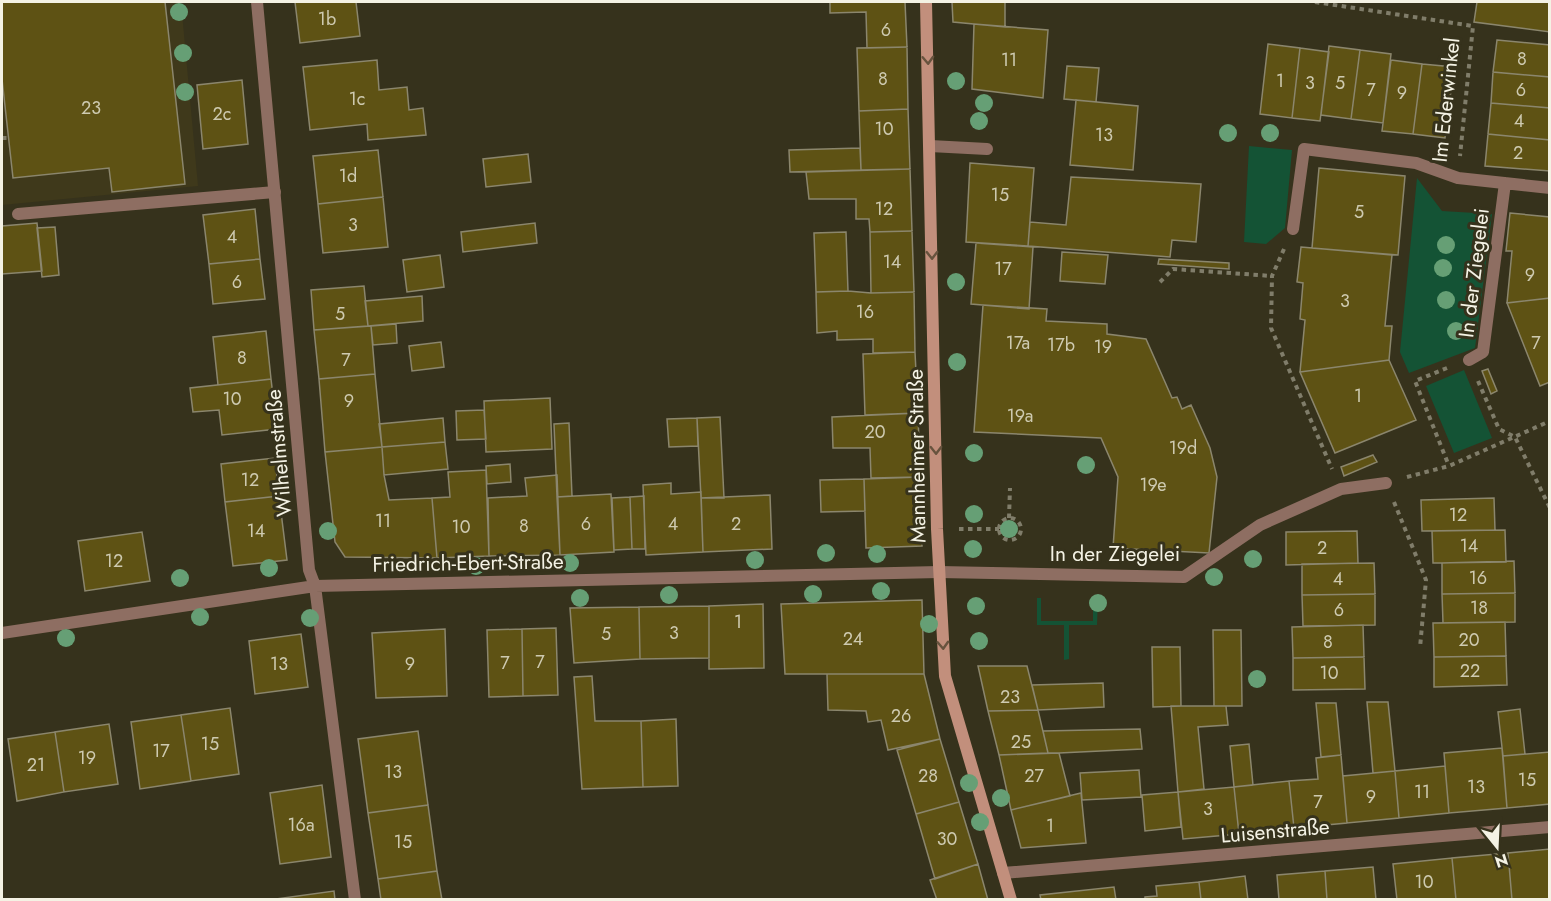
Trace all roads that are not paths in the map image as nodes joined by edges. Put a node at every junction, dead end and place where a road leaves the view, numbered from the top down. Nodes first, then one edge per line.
1 (257, 2) edge
2 (926, 2) edge
3 (930, 146) junction
4 (987, 149) dead end
5 (1505, 183) junction
6 (1550, 188) edge
7 (274, 192) junction
8 (18, 214) dead end
9 (1293, 229) road end
10 (1469, 360) road end
11 (1386, 483) road end
12 (939, 572) junction
13 (315, 586) junction
14 (2, 633) edge
15 (1550, 827) edge
16 (1003, 873) junction
17 (355, 900) edge
18 (1011, 900) edge

1 - 7 street, Wilhelmstraße
2 -> 3 main road, Mannheimer Straße
3 - 4 street
3 -> 12 main road, Mannheimer Straße
5 - 6 street, Im Ederwinkel
5 - 9 street, Im Ederwinkel
5 - 10 street, In der Ziegelei
7 - 8 street
7 - 13 street, Wilhelmstraße
11 - 12 street, In der Ziegelei
12 - 13 street, Friedrich-Ebert-Straße
12 -> 16 main road, Mannheimer Straße
13 - 14 street, Friedrich-Ebert-Straße
13 - 17 street, Wilhelmstraße
15 - 16 street, Luisenstraße
16 - 18 main road, Mannheimer Straße

